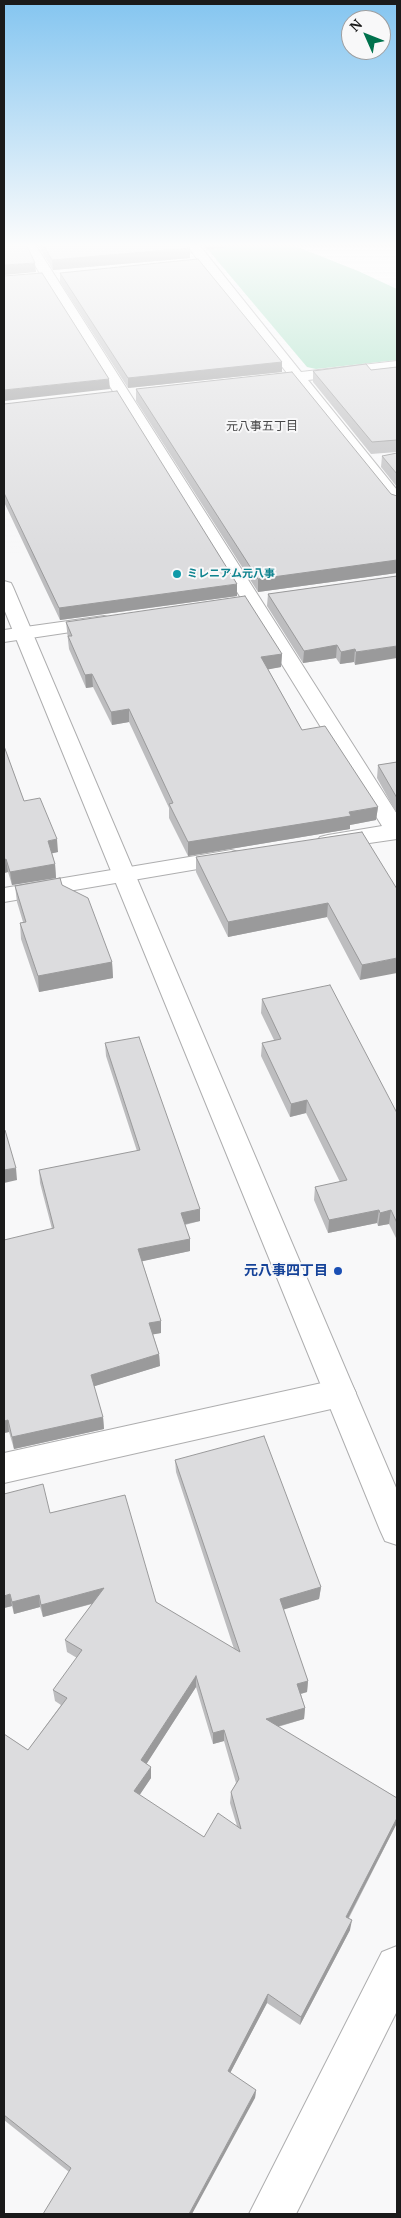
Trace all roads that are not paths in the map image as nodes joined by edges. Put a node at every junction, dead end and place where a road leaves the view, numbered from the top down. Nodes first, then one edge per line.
1 (91, 350) edge
2 (277, 350) edge
3 (397, 365) edge
4 (300, 377) junction
5 (241, 383) edge
6 (142, 393) edge
7 (123, 395) junction
8 (103, 397) edge
9 (397, 501) edge
10 (4, 587) edge
11 (272, 598) edge
12 (252, 601) junction
13 (233, 604) edge
14 (119, 620) edge
15 (14, 635) edge
16 (397, 831) edge
17 (309, 845) edge
18 (250, 854) edge
19 (123, 874) junction
20 (4, 895) edge
21 (340, 1393) junction
22 (4, 1468) edge
23 (397, 1530) edge
24 (397, 1967) edge
25 (272, 2214) edge

1 - 7 street
2 - 4 street
3 - 4 street
4 - 5 street
4 - 9 street
6 - 7 street
7 - 8 street
7 - 12 street
10 - 15 street
11 - 12 street
12 - 13 street
12 - 16 street
14 - 15 street
15 - 19 street
16 - 17 street
18 - 19 street
19 - 20 street
19 - 21 street
21 - 22 street
21 - 23 street
24 - 25 street

